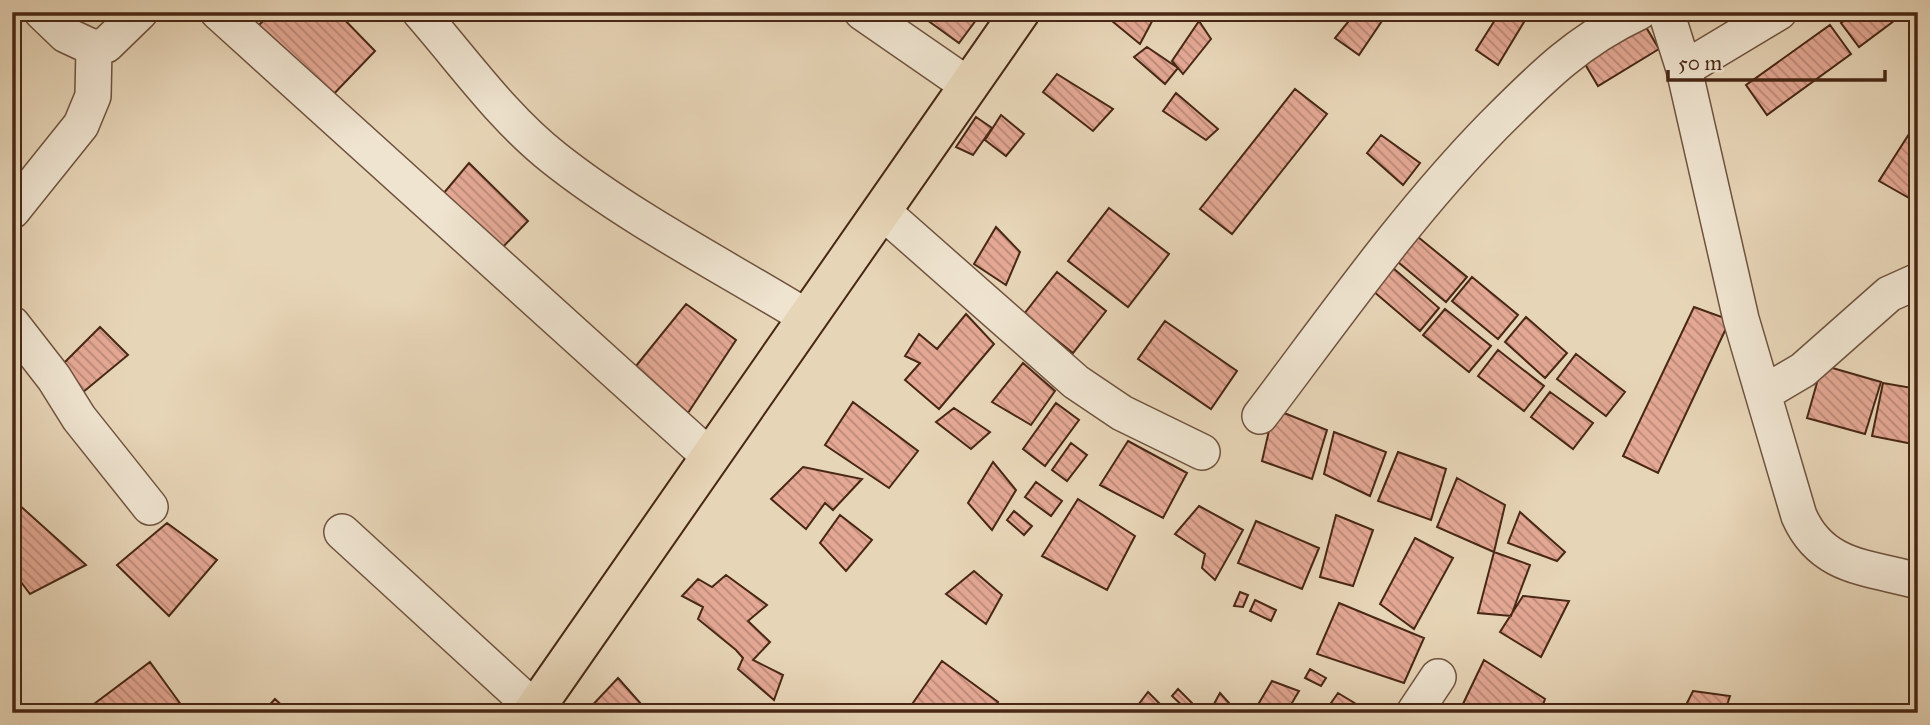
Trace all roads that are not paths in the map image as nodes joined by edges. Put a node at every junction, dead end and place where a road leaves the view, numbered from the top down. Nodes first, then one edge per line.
1 (42, 12) edge
2 (140, 12) edge
3 (218, 12) edge
4 (420, 12) edge
5 (862, 12) edge
6 (1020, 12) edge
7 (1639, 12) edge
8 (1666, 12) edge
9 (1779, 12) edge
10 (94, 48) junction
11 (1684, 69) junction
12 (969, 86) junction
13 (12, 211) edge
14 (882, 211) junction
15 (1918, 281) edge
16 (808, 318) junction
17 (12, 324) edge
18 (1760, 379) junction
19 (1260, 416) dead end
20 (1202, 452) dead end
21 (710, 457) junction
22 (150, 507) dead end
23 (342, 532) dead end
24 (1918, 581) edge
25 (1438, 677) dead end
26 (534, 711) edge
27 (1414, 713) edge

1 - 10 street
2 - 10 street
3 - 21 street
4 - 16 street
5 - 12 street
6 - 12 main road
7 - 19 street
8 - 11 street
9 - 11 street
10 - 13 street
11 - 18 street
12 - 14 main road
14 - 16 main road
14 - 20 street
15 - 18 street
16 - 21 main road
17 - 22 street
18 - 24 street
21 - 26 main road
23 - 26 street
25 - 27 street

